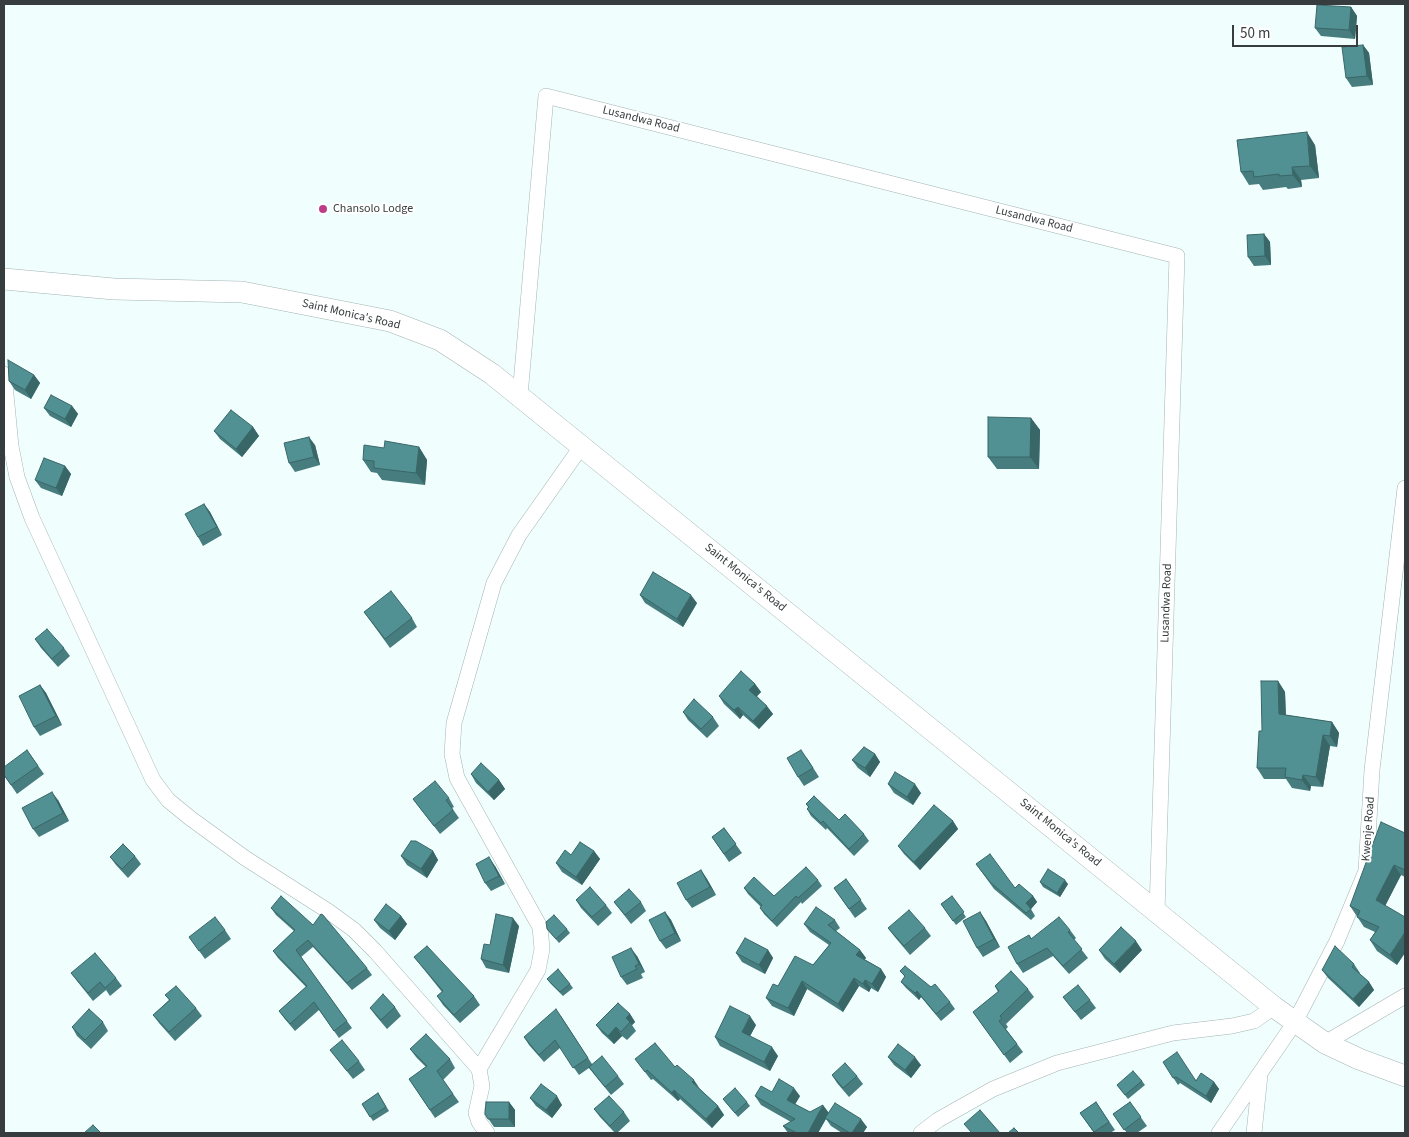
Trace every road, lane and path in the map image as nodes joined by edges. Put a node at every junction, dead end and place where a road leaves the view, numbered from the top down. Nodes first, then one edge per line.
1 (4, 279) edge
2 (4, 374) edge
3 (520, 396) junction
4 (581, 447) junction
5 (1405, 488) edge
6 (1157, 912) junction
7 (1405, 996) edge
8 (1274, 1008) junction
9 (1295, 1022) junction
10 (1325, 1042) junction
11 (479, 1069) junction
12 (1260, 1072) junction
13 (1405, 1076) edge
14 (487, 1133) edge
15 (921, 1133) edge
16 (1219, 1133) edge
17 (1254, 1133) edge

1 - 3 street, Saint Monica's Road
2 - 11 street
3 - 4 street, Saint Monica's Road
3 - 6 street, Lusandwa Road
4 - 6 street, Saint Monica's Road
4 - 11 street
5 - 9 street, Kwenje Road
6 - 8 street, Saint Monica's Road
7 - 10 street
8 - 9 street, Saint Monica's Road
8 - 15 street
9 - 10 street, Saint Monica's Road
9 - 12 street, Kwenje Road
10 - 13 street, Saint Monica's Road
11 - 14 street
12 - 16 street, Kwenje Road
12 - 17 street

